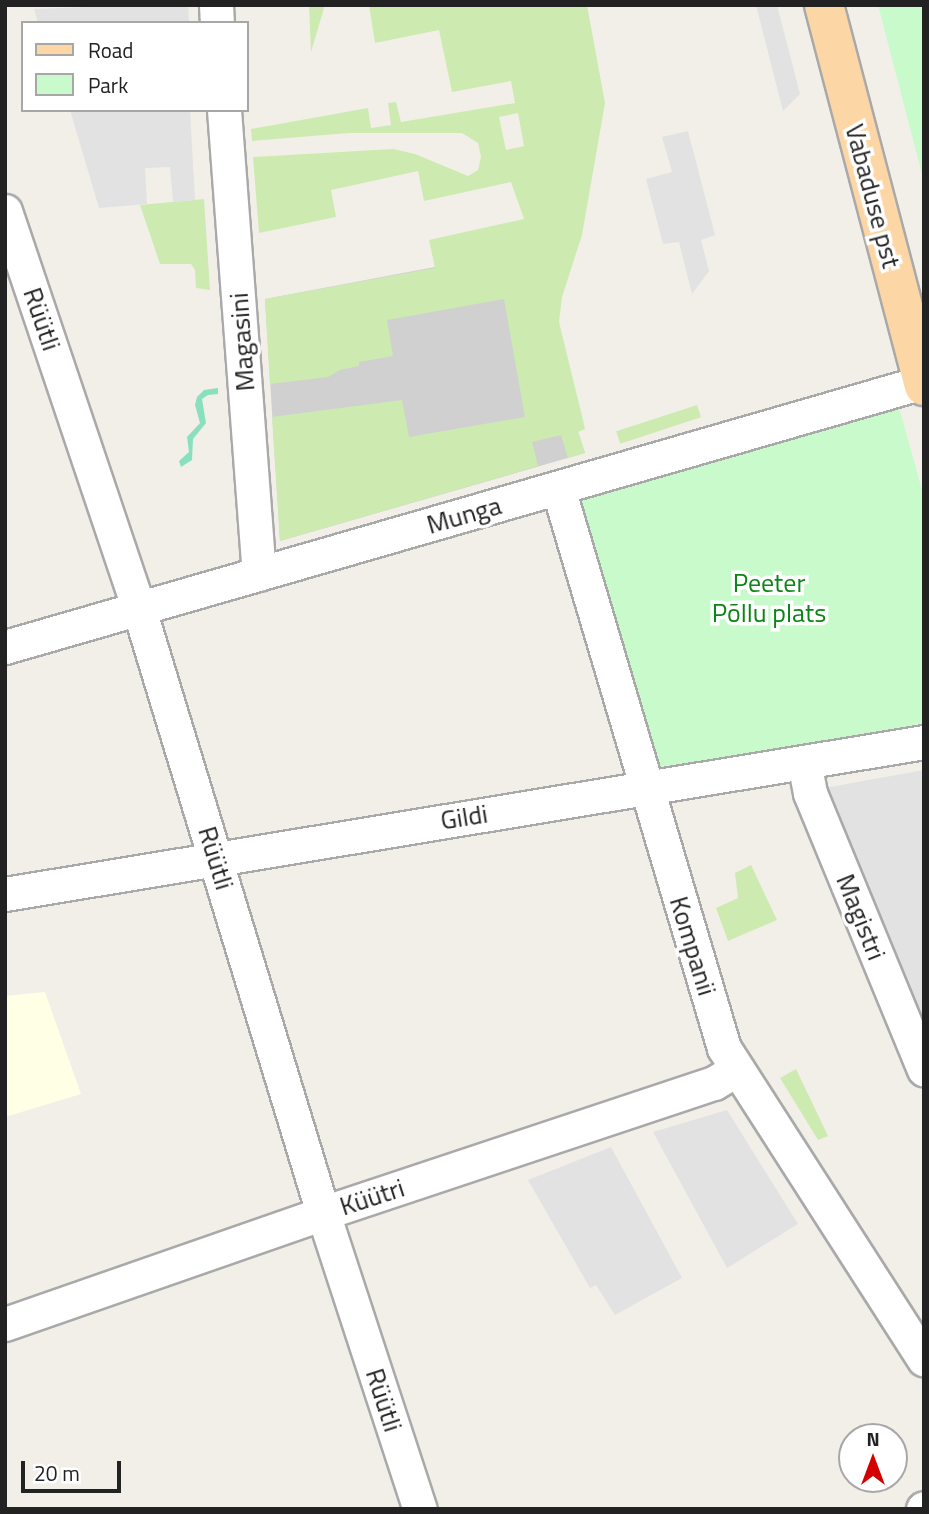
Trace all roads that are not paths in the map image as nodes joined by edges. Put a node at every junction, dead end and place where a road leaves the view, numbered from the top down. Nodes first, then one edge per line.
1 (824, 5) edge
2 (224, 112) edge
3 (5, 211) edge
4 (923, 384) edge
5 (558, 488) junction
6 (259, 574) junction
7 (139, 609) junction
8 (5, 647) edge
9 (924, 742) edge
10 (804, 762) junction
11 (646, 788) junction
12 (216, 857) junction
13 (5, 894) edge
14 (737, 1069) junction
15 (924, 1069) edge
16 (323, 1213) junction
17 (5, 1324) edge
18 (924, 1360) edge
19 (420, 1509) edge

1 - 4 main road, Vabaduse pst
2 - 6 street, Magasini
3 - 7 street, Rüütli
4 - 5 street, Munga
5 - 6 street, Munga
5 - 11 street, Kompanii
6 - 7 street, Munga
7 - 8 street, Munga
7 - 12 street, Rüütli
9 - 10 street, Gildi
10 - 11 street, Gildi
10 - 15 street, Magistri
11 - 12 street, Gildi
11 - 14 street, Kompanii
12 - 13 street, Gildi
12 - 16 street, Rüütli
14 - 16 street, Küütri
14 - 18 street, Kompanii
16 - 17 street, Küütri
16 - 19 street, Rüütli

